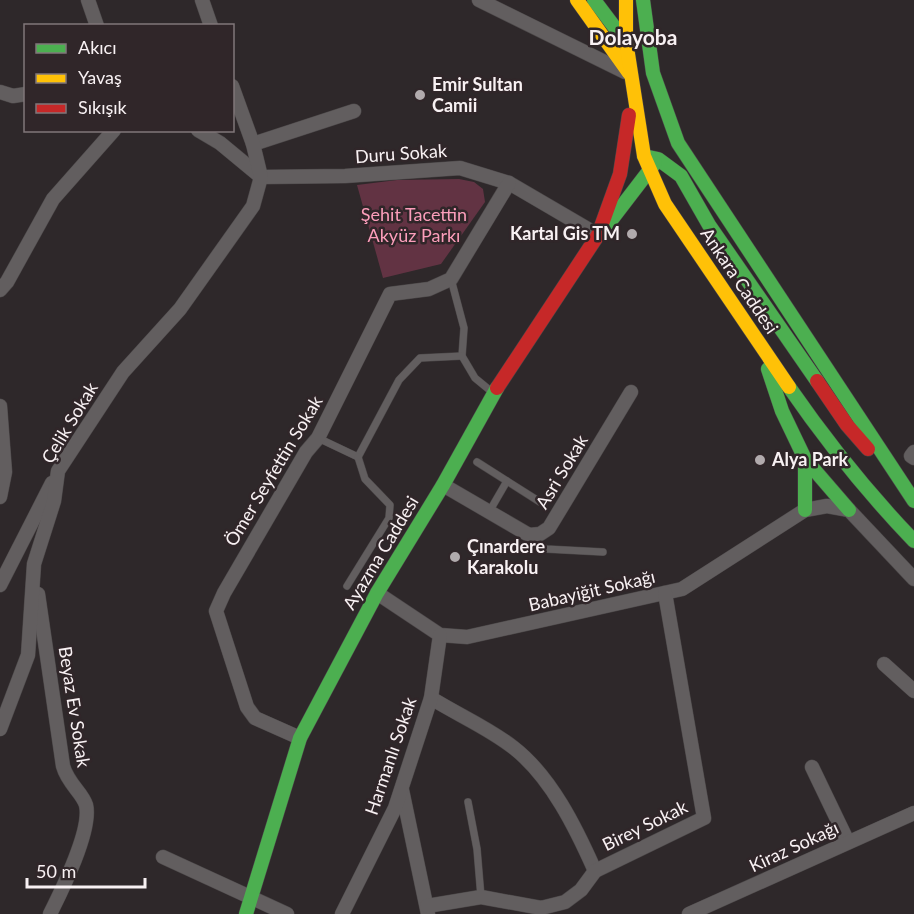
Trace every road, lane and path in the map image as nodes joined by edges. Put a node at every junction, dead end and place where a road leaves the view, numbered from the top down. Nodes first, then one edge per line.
1 (88, 0) edge
2 (202, 0) edge
3 (479, 0) edge
4 (577, 0) edge
5 (594, 0) edge
6 (626, 0) edge
7 (643, 0) edge
8 (96, 24) edge
9 (210, 24) edge
10 (626, 41) junction
11 (630, 75) junction
12 (0, 92) edge
13 (234, 92) edge
14 (24, 94) edge
15 (354, 111) dead end
16 (668, 121) junction
17 (112, 132) edge
18 (201, 132) edge
19 (253, 144) junction
20 (660, 151) junction
21 (644, 156) junction
22 (681, 176) junction
23 (261, 177) junction
24 (509, 183) junction
25 (665, 204) junction
26 (598, 235) junction
27 (451, 279) junction
28 (0, 290) edge
29 (760, 343) junction
30 (462, 356) junction
31 (631, 392) dead end
32 (493, 393) junction
33 (0, 406) edge
34 (318, 438) junction
35 (914, 452) edge
36 (358, 457) junction
37 (914, 458) edge
38 (805, 459) junction
39 (477, 462) dead end
40 (58, 471) junction
41 (507, 481) junction
42 (443, 485) junction
43 (0, 497) edge
44 (914, 501) edge
45 (540, 502) dead end
46 (805, 510) junction
47 (849, 510) junction
48 (489, 512) junction
49 (536, 534) junction
50 (914, 541) edge
51 (603, 552) dead end
52 (34, 564) junction
53 (914, 579) edge
54 (0, 585) edge
55 (347, 586) dead end
56 (682, 589) junction
57 (377, 593) junction
58 (665, 593) junction
59 (695, 598) dead end
60 (440, 635) junction
61 (884, 664) dead end
62 (914, 692) edge
63 (431, 698) junction
64 (0, 729) edge
65 (300, 738) junction
66 (812, 767) dead end
67 (402, 786) junction
68 (468, 802) dead end
69 (914, 813) edge
70 (849, 842) junction
71 (163, 857) dead end
72 (595, 871) junction
73 (252, 897) junction
74 (481, 897) junction
75 (427, 910) edge
76 (50, 914) edge
77 (246, 914) edge
78 (287, 914) edge
79 (342, 914) edge
80 (689, 914) edge

1 - 8 street
2 - 9 street
3 - 11 street
4 - 11 main road
5 - 10 main road
6 - 10 main road
7 - 16 main road, Ankara Caddesi
10 - 11 main road
10 - 20 main road
11 - 21 main road
11 - 26 main road
12 - 14 street
13 - 19 street
15 - 19 street
16 - 20 main road
16 - 44 main road, Ankara Caddesi
17 - 28 street
18 - 23 street
19 - 23 street
20 - 21 main road
20 - 22 main road
20 - 22 main road
20 - 25 main road, Ankara Caddesi
20 - 26 main road
21 - 26 main road
22 - 44 main road
23 - 24 street, Duru Sokak
23 - 40 street, Çelik Sokak
24 - 26 street, Duru Sokak
24 - 27 street
25 - 26 main road
25 - 29 main road, Ankara Caddesi
26 - 32 main road, Ayazma Caddesi
27 - 30 lane
27 - 34 street, Ömer Seyfettin Sokak
29 - 38 main road
29 - 50 main road, Ankara Caddesi
30 - 32 lane
30 - 36 lane
31 - 49 street, Asri Sokak
32 - 42 main road, Ayazma Caddesi
33 - 43 street
34 - 36 lane
34 - 65 street, Ömer Seyfettin Sokak
35 - 37 street
36 - 55 lane
38 - 46 main road
38 - 47 main road
39 - 41 lane
40 - 52 street, Çelik Sokak
40 - 54 street
41 - 45 lane
41 - 48 lane
42 - 48 street, Asri Sokak
42 - 57 main road, Ayazma Caddesi
46 - 47 street
46 - 56 street, Babayiğit Sokağı
47 - 53 street
48 - 49 street, Asri Sokak
49 - 51 lane
52 - 64 street, Çelik Sokak
52 - 76 street, Beyaz Ev Sokak
56 - 58 street, Babayiğit Sokağı
56 - 59 street
57 - 60 street
57 - 65 main road, Ayazma Caddesi
58 - 60 street, Babayiğit Sokağı
58 - 72 street, Birey Sokak
60 - 63 street, Harmanlı Sokak
61 - 62 street
63 - 67 street, Harmanlı Sokak
63 - 72 street
65 - 73 main road, Ayazma Caddesi
66 - 70 street
67 - 75 street
67 - 79 street, Harmanlı Sokak
68 - 74 lane
69 - 70 street, Kiraz Sokağı
70 - 80 street, Kiraz Sokağı
71 - 73 street
72 - 74 street, Birey Sokak
73 - 77 main road, Ayazma Caddesi
73 - 78 street
74 - 75 street, Birey Sokak

